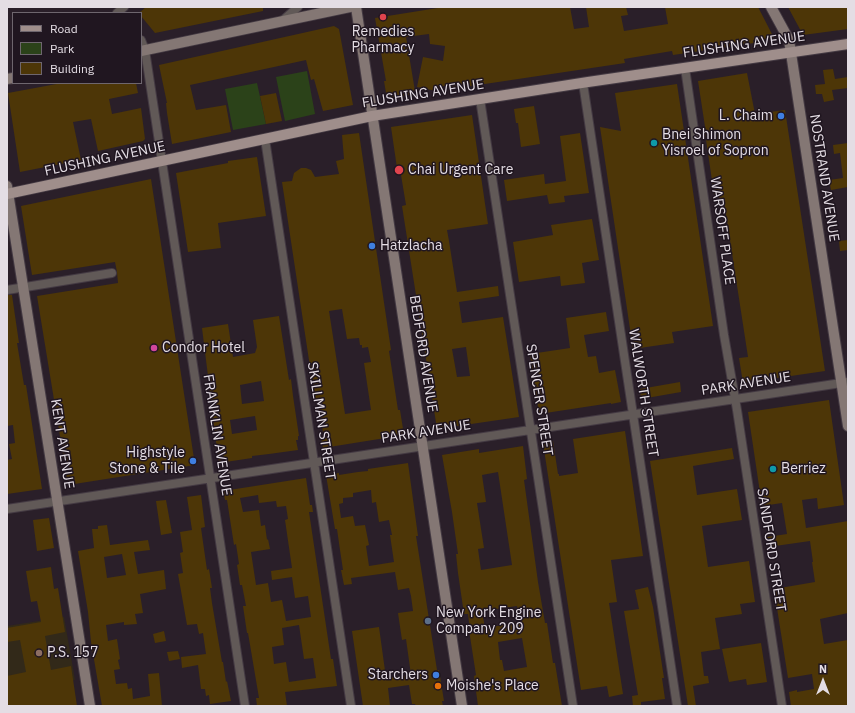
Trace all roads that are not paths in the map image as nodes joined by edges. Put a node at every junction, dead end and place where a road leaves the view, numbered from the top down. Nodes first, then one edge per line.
1 (298, 7) edge
2 (350, 7) edge
3 (356, 7) edge
4 (771, 7) edge
5 (282, 21) junction
6 (848, 44) edge
7 (143, 50) edge
8 (791, 52) junction
9 (685, 68) junction
10 (583, 83) junction
11 (480, 99) junction
12 (372, 116) junction
13 (265, 140) junction
14 (162, 161) junction
15 (7, 191) edge
16 (112, 273) dead end
17 (23, 287) junction
18 (7, 290) edge
19 (845, 382) edge
20 (735, 398) junction
21 (633, 414) junction
22 (848, 426) edge
23 (531, 429) junction
24 (422, 446) junction
25 (314, 462) junction
26 (210, 478) junction
27 (57, 501) junction
28 (7, 509) edge
29 (90, 706) edge
30 (245, 706) edge
31 (351, 706) edge
32 (462, 706) edge
33 (573, 706) edge
34 (677, 706) edge
35 (782, 706) edge

1 - 5 street
2 - 5 main road
3 - 12 main road, BEDFORD AVENUE
4 - 8 main road, NOSTRAND AVENUE
5 - 7 main road
6 - 8 main road, FLUSHING AVENUE
7 - 14 street, FRANKLIN AVENUE
8 - 9 main road, FLUSHING AVENUE
8 - 19 main road, NOSTRAND AVENUE
9 - 10 main road, FLUSHING AVENUE
9 - 20 street, WARSOFF PLACE
10 - 11 main road, FLUSHING AVENUE
10 - 21 street, WALWORTH STREET
11 - 12 main road, FLUSHING AVENUE
11 - 23 street, SPENCER STREET
12 - 13 main road, FLUSHING AVENUE
12 - 24 main road, BEDFORD AVENUE
13 - 14 main road, FLUSHING AVENUE
13 - 25 street, SKILLMAN STREET
14 - 15 main road, FLUSHING AVENUE
14 - 26 street, FRANKLIN AVENUE
15 - 17 main road, KENT AVENUE
16 - 17 street
17 - 18 street
17 - 27 main road, KENT AVENUE
19 - 20 street, PARK AVENUE
19 - 22 main road, NOSTRAND AVENUE
20 - 21 street, PARK AVENUE
20 - 35 street, SANDFORD STREET
21 - 23 street, PARK AVENUE
21 - 34 street, WALWORTH STREET
23 - 24 street, PARK AVENUE
23 - 33 street, SPENCER STREET
24 - 25 street, PARK AVENUE
24 - 32 main road, BEDFORD AVENUE
25 - 26 street, PARK AVENUE
25 - 31 street, SKILLMAN STREET
26 - 27 street, PARK AVENUE
26 - 30 street, FRANKLIN AVENUE
27 - 28 street, PARK AVENUE
27 - 29 main road, KENT AVENUE

